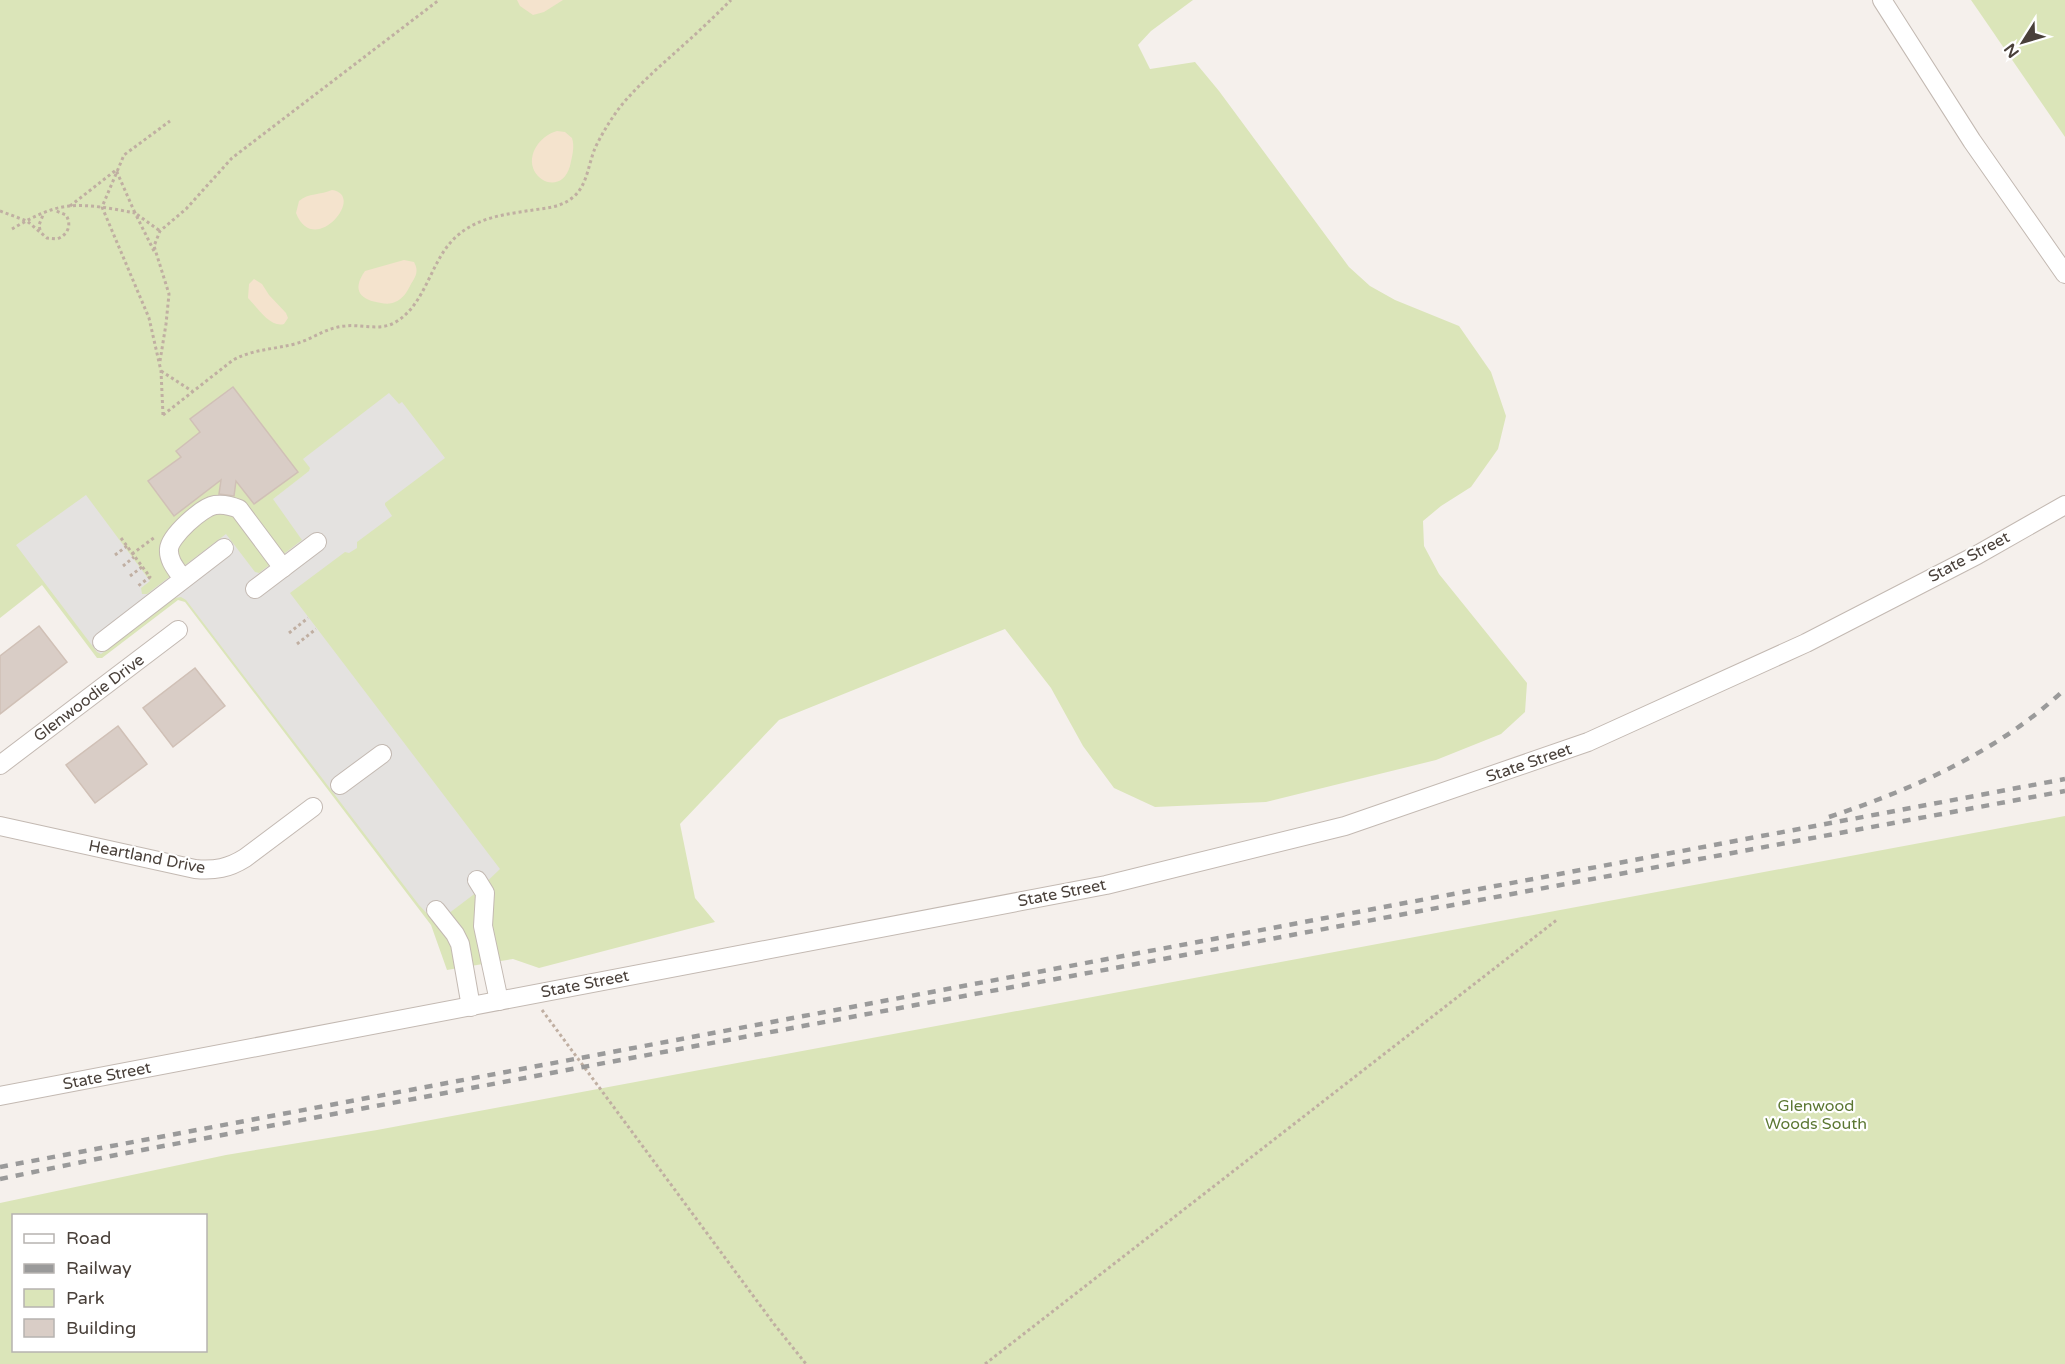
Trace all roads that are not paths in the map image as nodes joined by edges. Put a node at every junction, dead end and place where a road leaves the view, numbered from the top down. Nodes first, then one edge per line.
1 (1882, 0) edge
2 (2065, 274) edge
3 (2065, 505) edge
4 (316, 542) dead end
5 (224, 548) dead end
6 (283, 568) junction
7 (183, 579) junction
8 (255, 589) dead end
9 (178, 630) dead end
10 (102, 642) dead end
11 (381, 754) dead end
12 (0, 765) edge
13 (340, 785) dead end
14 (313, 807) dead end
15 (0, 826) edge
16 (477, 880) dead end
17 (436, 910) dead end
18 (499, 1001) junction
19 (471, 1007) junction
20 (0, 1096) edge

1 - 2 street
3 - 18 street, State Street
4 - 6 street
5 - 7 street
6 - 7 street
6 - 8 street
7 - 10 street
9 - 12 street, Glenwoodie Drive
11 - 13 street
14 - 15 street, Heartland Drive
16 - 18 street
17 - 19 street
18 - 19 street, State Street
19 - 20 street, State Street

